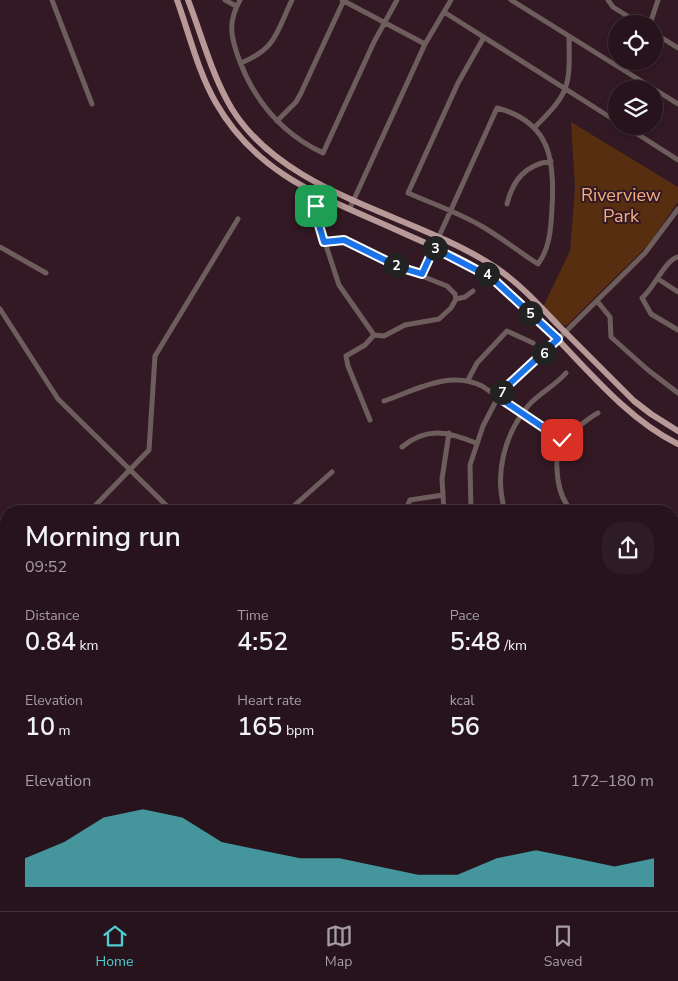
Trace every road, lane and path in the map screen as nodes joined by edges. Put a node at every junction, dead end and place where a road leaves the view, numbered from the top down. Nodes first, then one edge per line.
1 (52, 0) edge
2 (178, 0) edge
3 (188, 0) edge
4 (225, 0) edge
5 (240, 0) edge
6 (292, 0) edge
7 (343, 0) edge
8 (397, 0) edge
9 (451, 0) edge
10 (511, 0) edge
11 (658, 0) edge
12 (608, 2) edge
13 (236, 6) junction
14 (444, 12) junction
15 (627, 15) edge
16 (653, 15) edge
17 (384, 22) junction
18 (484, 37) junction
19 (569, 37) junction
20 (663, 38) edge
21 (425, 44) junction
22 (678, 48) edge
23 (241, 63) junction
24 (639, 80) edge
25 (566, 90) junction
26 (663, 95) edge
27 (92, 104) dead end
28 (678, 104) edge
29 (608, 116) edge
30 (277, 121) junction
31 (535, 127) junction
32 (639, 135) edge
33 (678, 160) edge
34 (551, 161) junction
35 (354, 199) junction
36 (507, 204) dead end
37 (316, 206) dead end
38 (350, 208) junction
39 (450, 212) junction
40 (677, 212) edge
41 (238, 219) dead end
42 (439, 237) junction
43 (324, 242) junction
44 (0, 246) edge
45 (434, 248) junction
46 (678, 257) edge
47 (46, 273) dead end
48 (422, 274) junction
49 (658, 280) junction
50 (473, 292) dead end
51 (678, 292) edge
52 (456, 299) junction
53 (597, 301) junction
54 (0, 309) edge
55 (678, 330) edge
56 (565, 332) junction
57 (374, 335) junction
58 (558, 339) junction
59 (533, 343) dead end
60 (566, 373) dead end
61 (468, 380) junction
62 (678, 393) edge
63 (498, 397) junction
64 (384, 401) dead end
65 (598, 413) dead end
66 (523, 414) junction
67 (370, 420) dead end
68 (678, 431) edge
69 (449, 433) junction
70 (562, 440) junction
71 (476, 443) junction
72 (678, 444) edge
73 (402, 447) dead end
74 (132, 470) junction
75 (332, 472) dead end
76 (442, 496) junction
77 (96, 505) edge
78 (166, 505) edge
79 (295, 505) edge
80 (408, 505) edge
81 (443, 505) edge
82 (471, 505) edge
83 (503, 505) edge
84 (568, 505) edge

1 - 27 street
2 - 38 main road
3 - 35 main road
4 - 13 street
5 - 13 street
6 - 23 street
7 - 17 street
7 - 30 street
8 - 17 street
9 - 14 street
10 - 19 street
11 - 16 street
12 - 15 street
13 - 23 street
14 - 18 street
14 - 21 street
17 - 21 street
17 - 30 street
18 - 25 street
18 - 39 street
19 - 24 street
19 - 25 street
20 - 22 street
21 - 35 street
23 - 30 street
25 - 29 street
25 - 31 street
26 - 28 street
31 - 34 street
31 - 39 street
32 - 33 street
34 - 36 street
34 - 39 street
35 - 38 street
35 - 42 main road
37 - 43 street
38 - 45 main road
39 - 42 street
40 - 53 street
41 - 74 street
42 - 45 street
42 - 56 main road
43 - 48 street
43 - 57 street
44 - 47 street
45 - 48 street
45 - 58 main road
46 - 49 street
48 - 52 street
49 - 51 street
49 - 55 street
50 - 52 street
52 - 57 street
53 - 56 street
53 - 62 street
54 - 74 street
56 - 58 street
56 - 68 main road
57 - 67 street
58 - 63 street
58 - 72 main road
59 - 61 street
60 - 66 street
61 - 63 street
61 - 64 street
63 - 66 street
63 - 71 street
65 - 70 street
66 - 70 street
66 - 83 street
69 - 71 street
69 - 73 street
69 - 76 street
70 - 84 street
71 - 82 street
74 - 77 street
74 - 78 street
75 - 79 street
76 - 80 street
76 - 81 street

